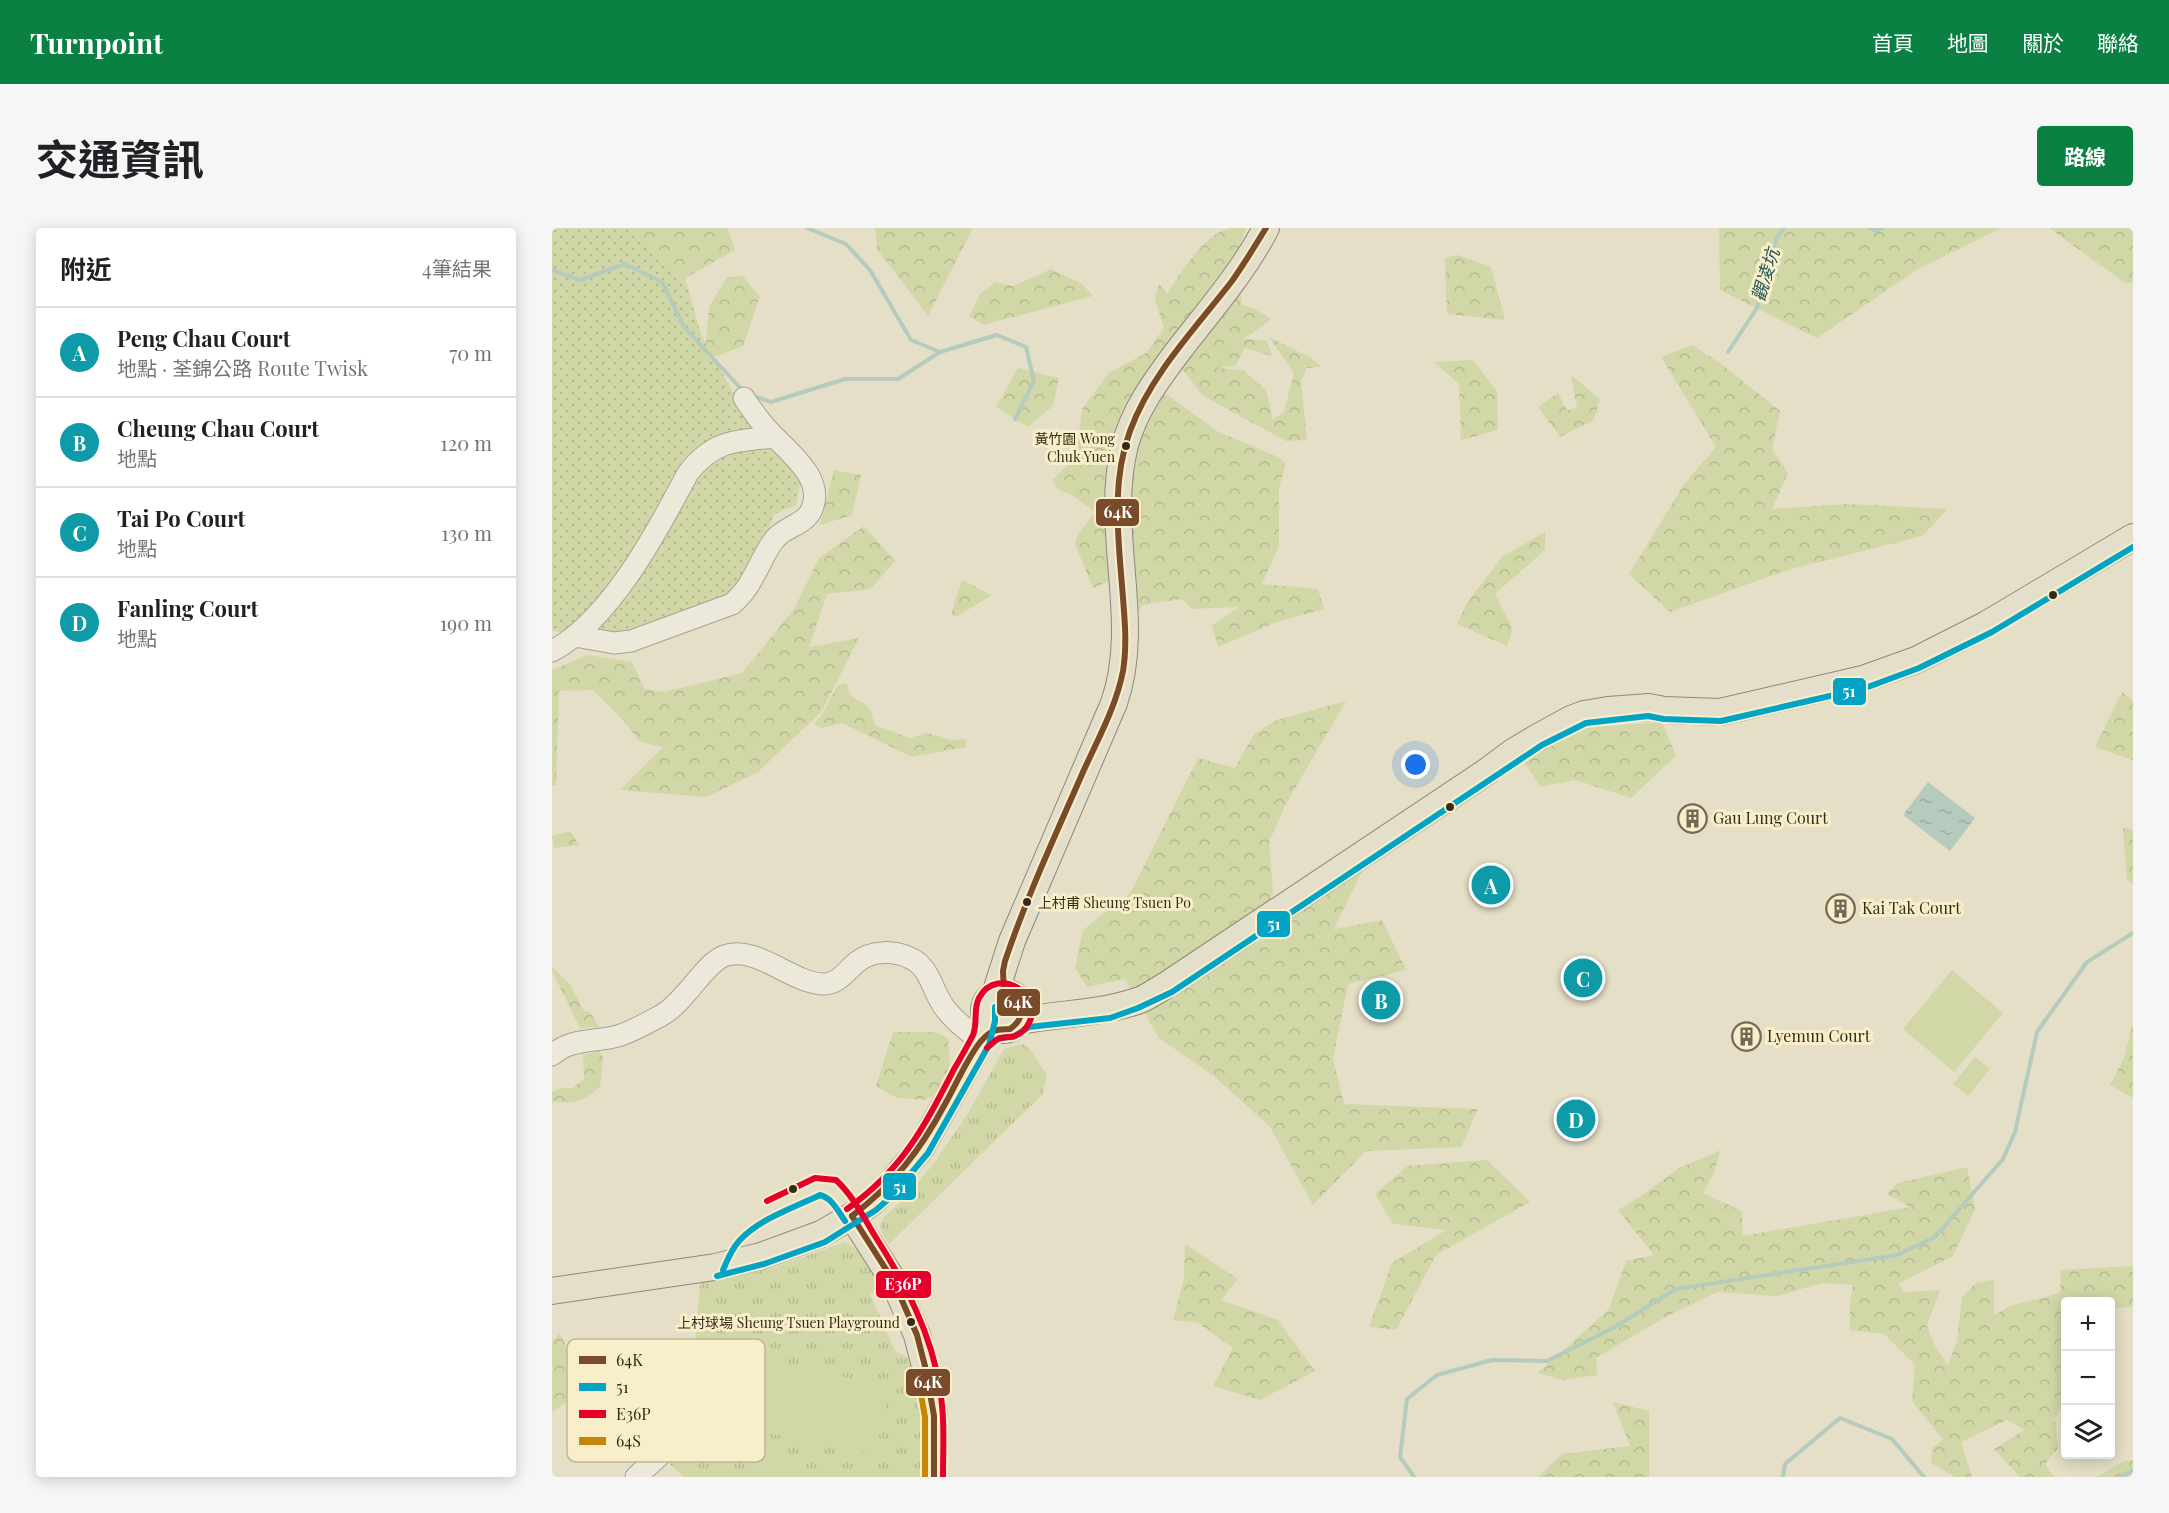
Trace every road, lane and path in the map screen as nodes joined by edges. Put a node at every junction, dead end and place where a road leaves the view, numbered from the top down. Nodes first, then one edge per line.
1 (1266, 228) edge
2 (744, 398) dead end
3 (774, 436) junction
4 (2133, 537) edge
5 (575, 636) junction
6 (552, 651) edge
7 (1015, 1000) junction
8 (988, 1030) junction
9 (552, 1055) edge
10 (852, 1216) junction
11 (552, 1291) edge
12 (652, 1462) edge
13 (636, 1477) edge
14 (934, 1477) edge

1 - 7 main road
2 - 3 street
3 - 5 street
3 - 5 street
4 - 7 main road
5 - 6 street
7 - 8 main road
7 - 8 main road
8 - 9 street
8 - 10 main road
10 - 11 main road
10 - 14 main road
12 - 13 street

